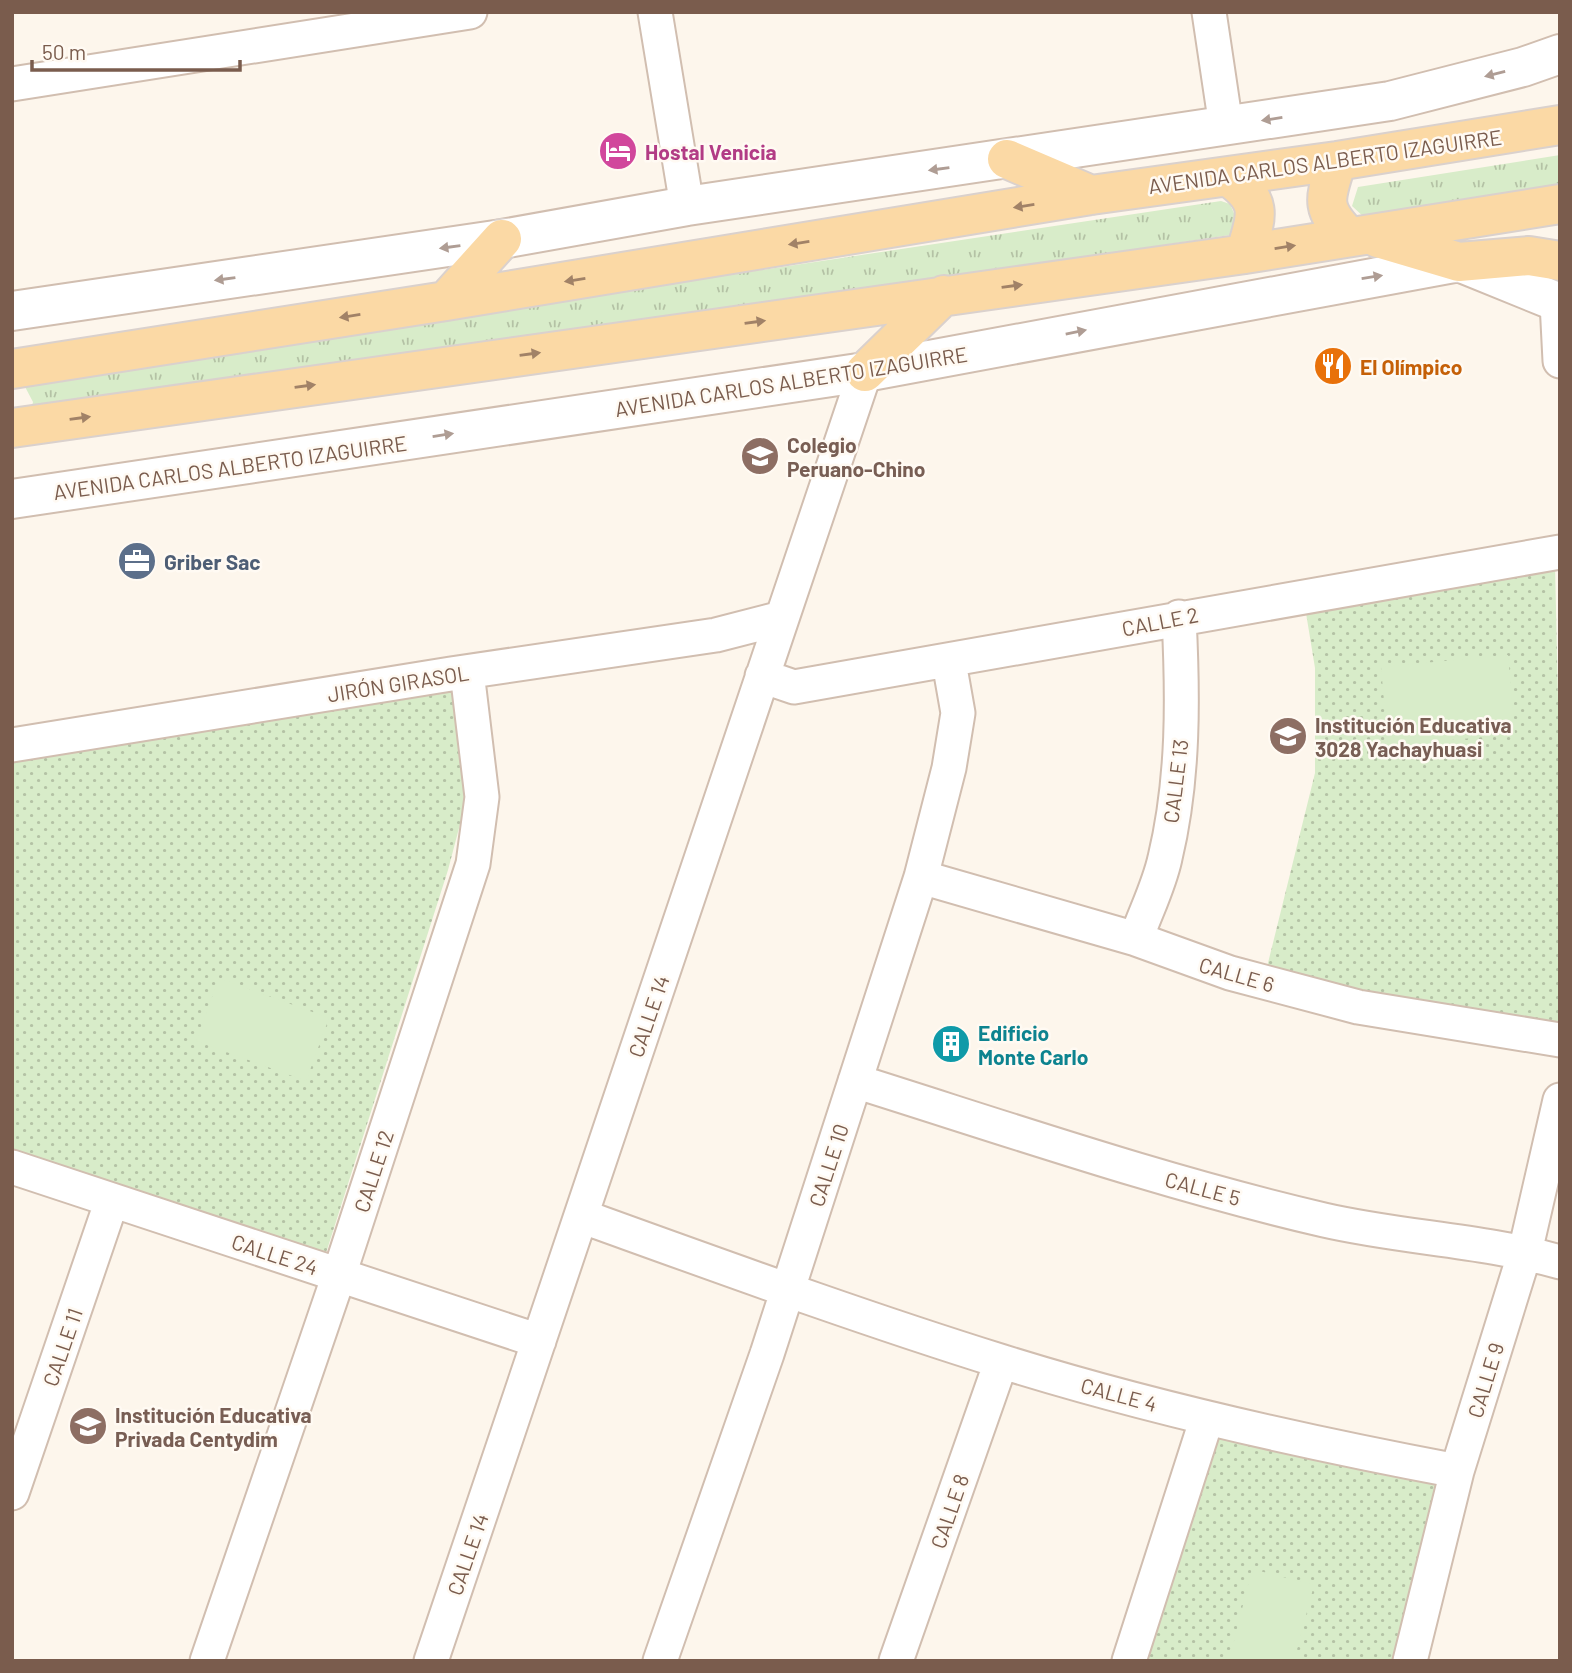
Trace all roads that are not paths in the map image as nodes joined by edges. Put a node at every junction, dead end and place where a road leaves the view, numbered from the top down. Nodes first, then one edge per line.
1 (470, 12) edge
2 (654, 12) edge
3 (1209, 12) edge
4 (320, 24) edge
5 (1560, 54) edge
6 (12, 84) edge
7 (1560, 96) edge
8 (1560, 125) edge
9 (1226, 126) junction
10 (1482, 138) junction
11 (1007, 159) junction
12 (1337, 161) junction
13 (1229, 177) junction
14 (1091, 195) junction
15 (687, 206) junction
16 (1547, 206) edge
17 (1359, 236) junction
18 (502, 239) junction
19 (1245, 254) junction
20 (1560, 261) edge
21 (1459, 262) junction
22 (944, 295) junction
23 (446, 301) junction
24 (1559, 302) edge
25 (12, 311) edge
26 (1560, 361) edge
27 (12, 369) edge
28 (864, 372) junction
29 (12, 428) edge
30 (12, 499) edge
31 (1560, 552) edge
32 (1179, 617) junction
33 (782, 618) junction
34 (949, 662) junction
35 (467, 672) junction
36 (762, 676) junction
37 (12, 745) edge
38 (921, 877) junction
39 (1136, 939) junction
40 (1560, 1040) edge
41 (855, 1081) junction
42 (1560, 1100) edge
43 (12, 1167) edge
44 (112, 1200) junction
45 (581, 1216) junction
46 (1525, 1252) junction
47 (1560, 1262) edge
48 (339, 1275) junction
49 (787, 1290) junction
50 (539, 1341) junction
51 (1001, 1362) junction
52 (1207, 1418) junction
53 (1457, 1471) junction
54 (12, 1493) edge
55 (207, 1661) edge
56 (432, 1661) edge
57 (660, 1661) edge
58 (896, 1661) edge
59 (1129, 1661) edge
60 (1410, 1661) edge

1 - 4 street
2 - 15 street
3 - 9 street
4 - 6 street
5 -> 9 street
7 - 10 main road
8 - 10 main road, AVENIDA CARLOS ALBERTO IZAGUIRRE
9 - 11 street
10 - 12 main road, AVENIDA CARLOS ALBERTO IZAGUIRRE
11 - 14 main road
11 -> 15 street
12 - 13 main road, AVENIDA CARLOS ALBERTO IZAGUIRRE
12 - 17 main road
13 - 14 main road, AVENIDA CARLOS ALBERTO IZAGUIRRE
13 - 19 main road
14 -> 23 main road, AVENIDA CARLOS ALBERTO IZAGUIRRE
15 - 18 street
16 - 17 main road
16 - 21 main road
19 -> 17 main road
17 - 21 main road
18 - 23 main road
18 -> 25 street
22 -> 19 main road
20 - 21 main road
21 - 24 street
28 -> 21 street, AVENIDA CARLOS ALBERTO IZAGUIRRE
22 - 28 main road
29 -> 22 main road
23 -> 27 main road, AVENIDA CARLOS ALBERTO IZAGUIRRE
24 - 26 street
30 -> 28 street, AVENIDA CARLOS ALBERTO IZAGUIRRE
28 - 33 street, CALLE 14
31 - 32 street, CALLE 2
32 - 34 street, CALLE 2
32 - 39 street, CALLE 13
33 - 35 street, JIRÓN GIRASOL
33 - 36 street, CALLE 14
34 - 36 street, CALLE 2
34 - 38 street, CALLE 10
35 - 37 street, JIRÓN GIRASOL
35 - 48 street, CALLE 12
36 - 45 street, CALLE 14
38 - 39 street, CALLE 6
38 - 41 street, CALLE 10
39 - 40 street, CALLE 6
41 - 46 street, CALLE 5
41 - 49 street, CALLE 10
42 - 46 street, CALLE 9
43 - 44 street, CALLE 24
44 - 48 street, CALLE 24
44 - 54 street, CALLE 11
45 - 49 street
45 - 50 street, CALLE 14
46 - 47 street, CALLE 5
46 - 53 street, CALLE 9
48 - 50 street, CALLE 24
48 - 55 street, CALLE 12
49 - 51 street, CALLE 4
49 - 57 street, CALLE 10
50 - 56 street, CALLE 14
51 - 52 street, CALLE 4
51 - 58 street, CALLE 8
52 - 53 street, CALLE 4
52 - 59 street
53 - 60 street, CALLE 9

